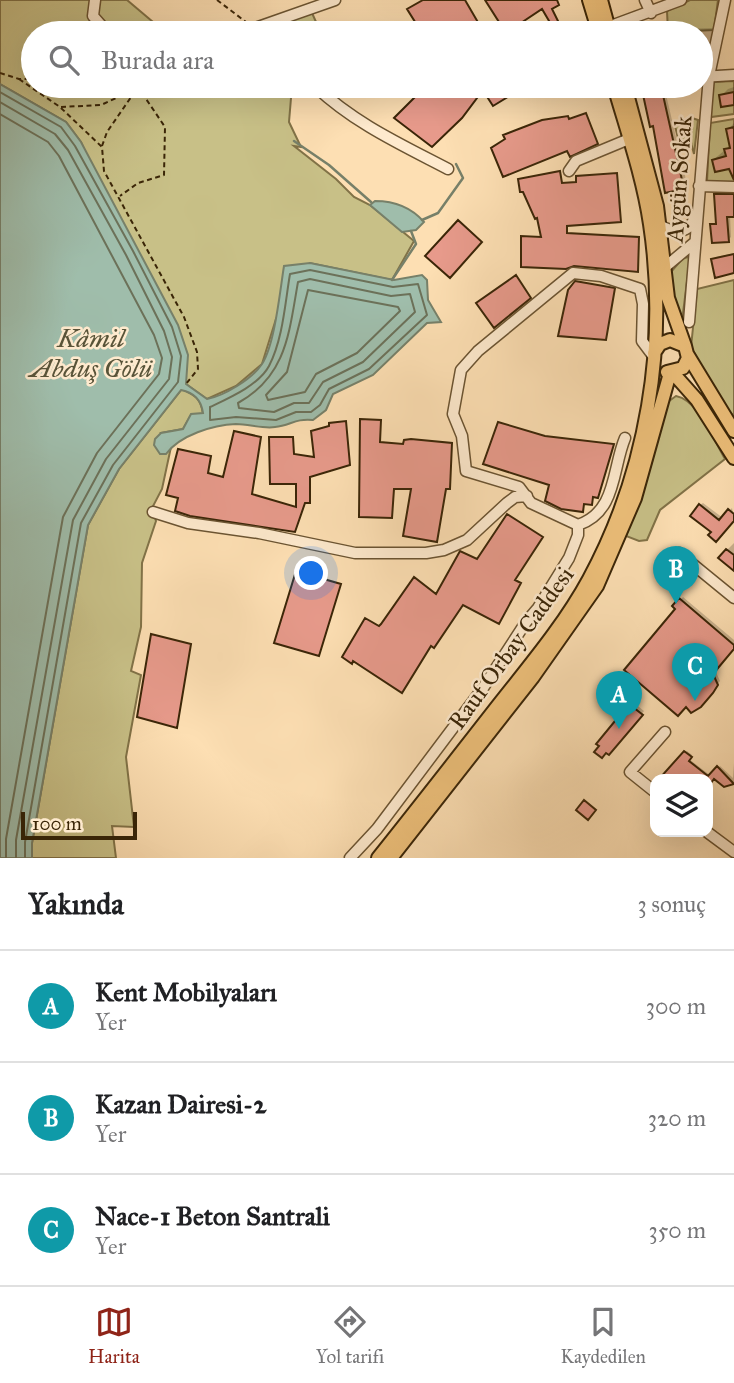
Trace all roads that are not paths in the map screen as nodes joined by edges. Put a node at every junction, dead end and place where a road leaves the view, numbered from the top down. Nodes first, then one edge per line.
1 (94, 0) edge
2 (335, 0) edge
3 (589, 0) edge
4 (601, 0) edge
5 (645, 0) edge
6 (681, 0) edge
7 (724, 0) edge
8 (651, 13) junction
9 (97, 21) edge
10 (281, 21) edge
11 (601, 21) edge
12 (604, 21) edge
13 (631, 21) edge
14 (713, 45) edge
15 (734, 75) edge
16 (713, 76) edge
17 (328, 98) edge
18 (617, 98) edge
19 (628, 98) edge
20 (704, 98) edge
21 (629, 139) junction
22 (448, 169) dead end
23 (569, 172) dead end
24 (699, 186) junction
25 (734, 187) edge
26 (695, 217) junction
27 (661, 226) junction
28 (696, 240) junction
29 (664, 268) junction
30 (689, 322) dead end
31 (686, 350) junction
32 (654, 356) junction
33 (671, 373) junction
34 (663, 396) junction
35 (694, 397) junction
36 (734, 432) edge
37 (625, 438) dead end
38 (734, 458) edge
39 (527, 496) junction
40 (153, 512) dead end
41 (578, 525) junction
42 (679, 552) dead end
43 (734, 598) edge
44 (665, 732) dead end
45 (650, 788) edge
46 (713, 836) edge
47 (734, 852) edge
48 (350, 858) edge
49 (378, 858) edge
50 (391, 858) edge

1 - 9 street
2 - 10 street
3 - 11 main road
4 - 12 main road
5 - 8 street
6 - 8 street
7 - 14 street, Aygün Sokak
8 - 13 street
15 - 16 street
17 - 22 street
18 - 21 main road, Rauf Orbay Caddesi
19 - 27 main road
20 - 24 street, Aygün Sokak
21 - 23 street
21 - 32 main road, Rauf Orbay Caddesi
24 - 25 street
24 - 26 street, Aygün Sokak
26 - 27 street
26 - 28 street, Aygün Sokak
27 - 29 main road
28 - 29 street
28 - 30 street, Aygün Sokak
29 - 31 main road
31 - 32 main road
31 - 33 main road, Rauf Orbay Caddesi
31 - 36 main road
32 - 33 main road
32 - 39 street
32 - 49 main road, Rauf Orbay Caddesi
33 - 34 main road, Rauf Orbay Caddesi
33 - 35 main road
34 - 35 main road
34 - 50 main road, Rauf Orbay Caddesi
35 - 38 main road
37 - 41 street
39 - 40 street
39 - 41 street
41 - 48 street
42 - 43 street
44 - 45 street
46 - 47 street

